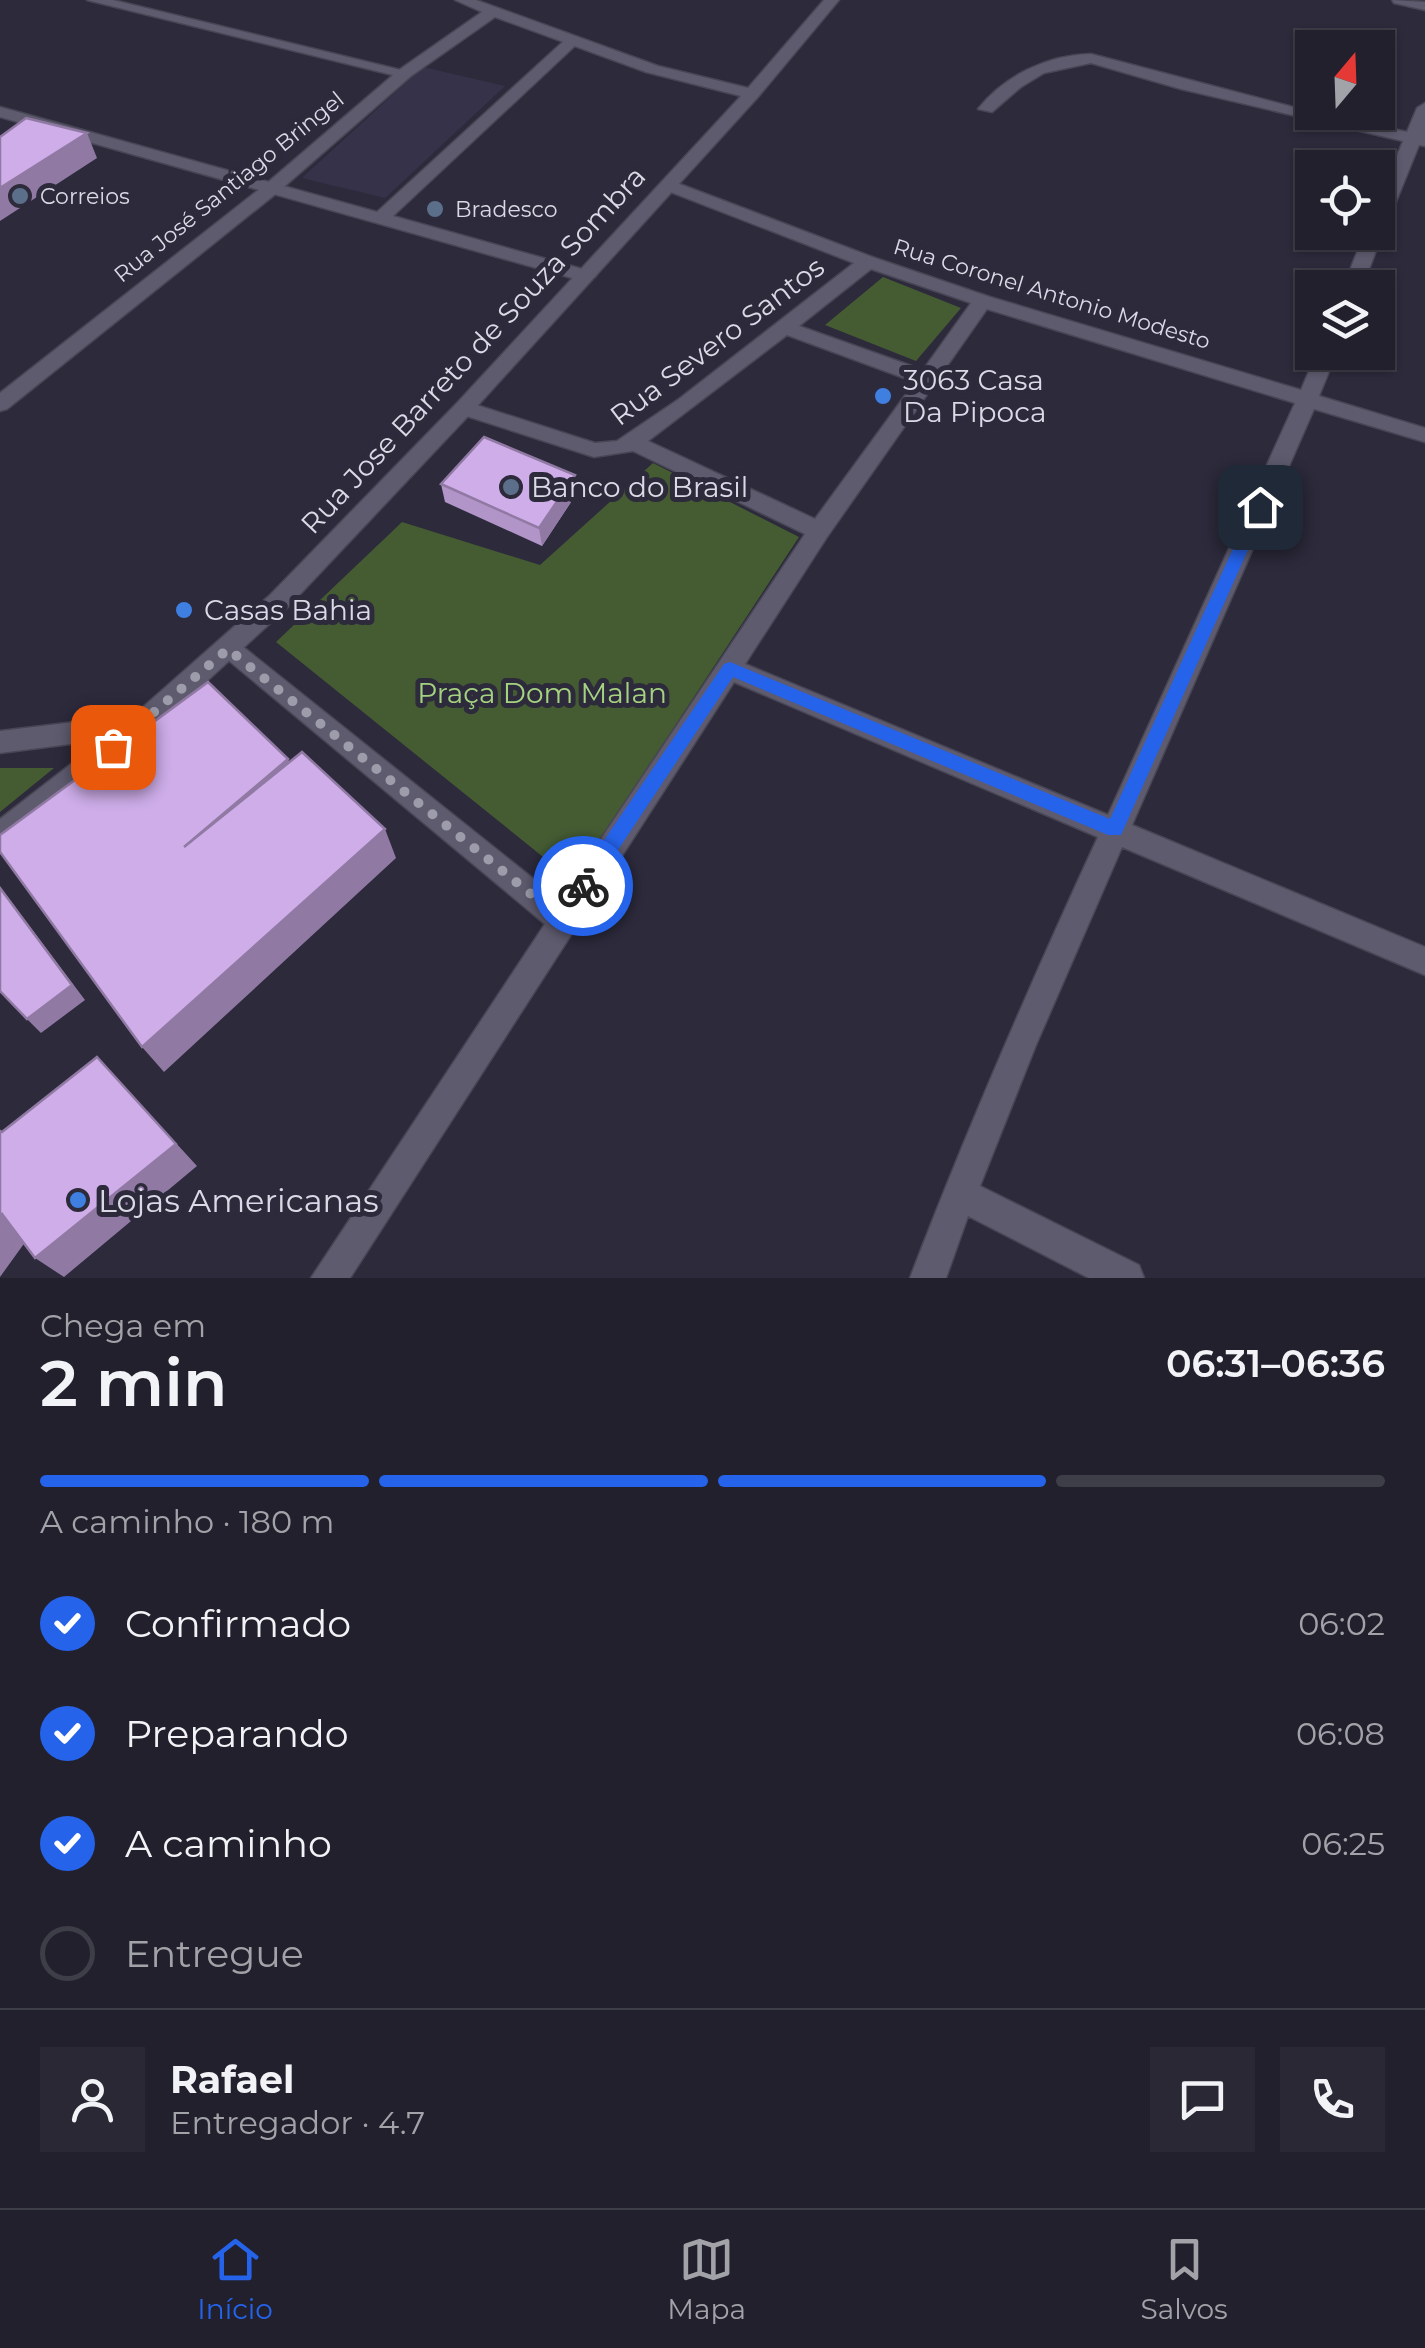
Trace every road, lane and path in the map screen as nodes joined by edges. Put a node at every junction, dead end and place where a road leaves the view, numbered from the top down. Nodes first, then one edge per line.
1 (94, 0) edge
2 (462, 0) edge
3 (832, 0) edge
4 (1400, 0) edge
5 (1425, 6) edge
6 (492, 12) junction
7 (571, 42) junction
8 (405, 73) junction
9 (752, 94) junction
10 (1425, 108) edge
11 (986, 110) dead end
12 (0, 112) edge
13 (1418, 139) edge
14 (669, 185) junction
15 (272, 188) junction
16 (1395, 188) edge
17 (381, 218) junction
18 (868, 262) junction
19 (586, 276) junction
20 (983, 300) junction
21 (784, 327) junction
22 (1319, 370) edge
23 (925, 378) junction
24 (1308, 400) junction
25 (0, 404) edge
26 (464, 408) junction
27 (1425, 434) edge
28 (634, 443) junction
29 (819, 531) junction
30 (228, 649) junction
31 (730, 669) junction
32 (142, 724) junction
33 (0, 742) edge
34 (1114, 829) junction
35 (0, 835) edge
36 (562, 919) junction
37 (1425, 961) edge
38 (958, 1193) junction
39 (329, 1278) edge
40 (928, 1278) edge
41 (1126, 1278) edge

1 - 8 street
2 - 6 street
3 - 9 street, Rua Jose Barreto de Souza Sombra
4 - 5 street
6 - 7 street
6 - 8 street, Rua José Santiago Bringel
7 - 9 street
7 - 17 street
8 - 15 street, Rua José Santiago Bringel
9 - 14 street, Rua Jose Barreto de Souza Sombra
10 - 13 street
11 - 13 street
12 - 15 street
13 - 16 street
14 - 18 street, Rua Coronel Antonio Modesto
14 - 19 street, Rua Jose Barreto de Souza Sombra
15 - 17 street
15 - 25 street, Rua José Santiago Bringel
17 - 19 street
18 - 20 street, Rua Coronel Antonio Modesto
18 - 21 street, Rua Severo Santos
19 - 26 street, Rua Jose Barreto de Souza Sombra
20 - 23 street
20 - 24 street, Rua Coronel Antonio Modesto
21 - 23 street
21 - 28 street, Rua Severo Santos
22 - 24 street
23 - 29 street
24 - 27 street, Rua Coronel Antonio Modesto
24 - 34 street
26 - 28 street, Rua Severo Santos
26 - 30 street, Rua Jose Barreto de Souza Sombra
28 - 29 street
29 - 31 street
30 - 32 street, Rua Jose Barreto de Souza Sombra
30 - 36 street
31 - 34 street
31 - 36 street
32 - 33 street
32 - 35 street, Rua Jose Barreto de Souza Sombra
34 - 37 street
34 - 38 street
36 - 39 street
38 - 40 street
38 - 41 street

